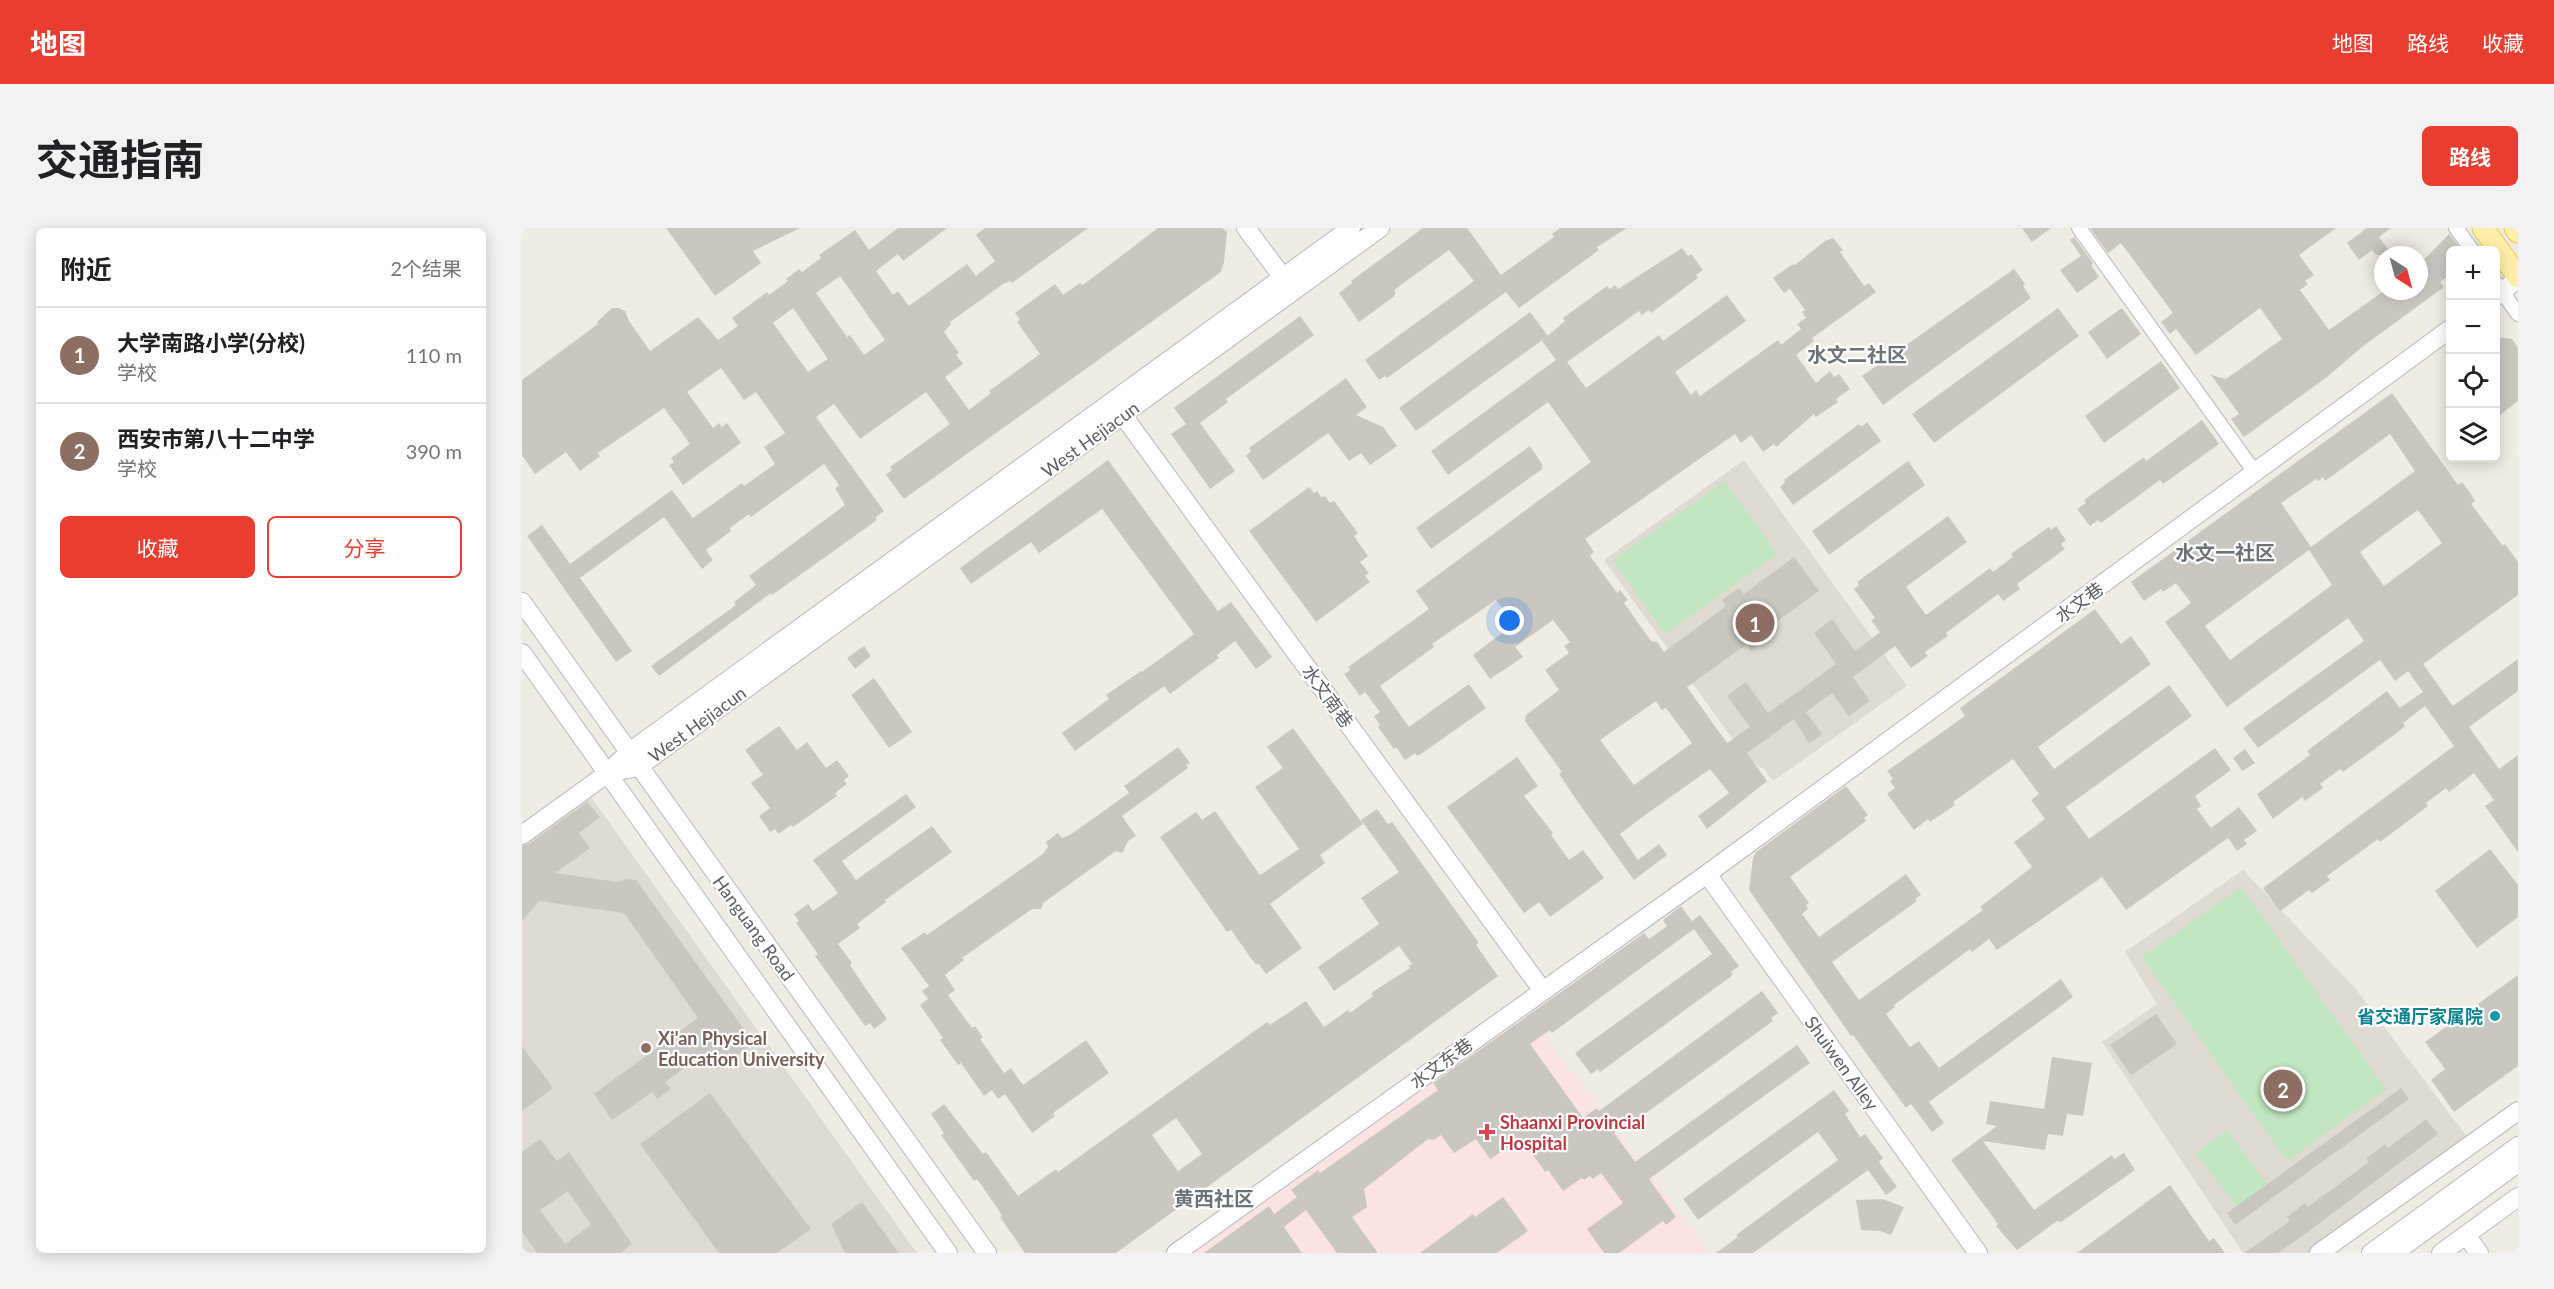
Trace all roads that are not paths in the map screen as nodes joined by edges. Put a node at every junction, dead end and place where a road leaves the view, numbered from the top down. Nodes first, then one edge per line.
1 (1246, 228) edge
2 (1351, 228) edge
3 (1380, 228) edge
4 (2079, 228) edge
5 (2456, 228) edge
6 (2483, 228) edge
7 (2469, 246) edge
8 (2518, 278) edge
9 (1288, 284) junction
10 (2500, 289) edge
11 (2500, 292) edge
12 (2518, 314) edge
13 (2446, 333) edge
14 (1118, 409) junction
15 (2256, 474) junction
16 (522, 603) edge
17 (522, 653) edge
18 (633, 760) junction
19 (608, 773) junction
20 (522, 835) edge
21 (1707, 874) junction
22 (1543, 991) junction
23 (2518, 1110) edge
24 (2518, 1146) edge
25 (2518, 1163) edge
26 (2518, 1197) edge
27 (2466, 1235) junction
28 (948, 1253) edge
29 (987, 1253) edge
30 (1176, 1253) edge
31 (1978, 1253) edge
32 (2319, 1253) edge
33 (2371, 1253) edge
34 (2394, 1253) edge
35 (2441, 1253) edge
36 (2479, 1253) edge

1 - 9 street
2 - 9 street, West Hejiacun
3 - 9 street, West Hejiacun
4 - 15 street
5 - 7 street
6 - 8 main road
8 - 10 street
9 - 14 street, West Hejiacun
11 - 12 street
13 - 15 street, 水文巷
14 - 18 street, West Hejiacun
14 - 22 street, 水文南巷
15 - 21 street, 水文巷
16 - 18 street, Hanguang Road
17 - 19 street, Hanguang Road
18 - 19 street, West Hejiacun
18 - 29 street, Hanguang Road
19 - 20 street, West Hejiacun
19 - 28 street, Hanguang Road
21 - 22 street, 水文东巷
21 - 31 street, Shuiwen Alley
22 - 30 street, 水文东巷
23 - 32 street
24 - 33 street
25 - 34 street
26 - 27 street
27 - 35 street
27 - 36 street

